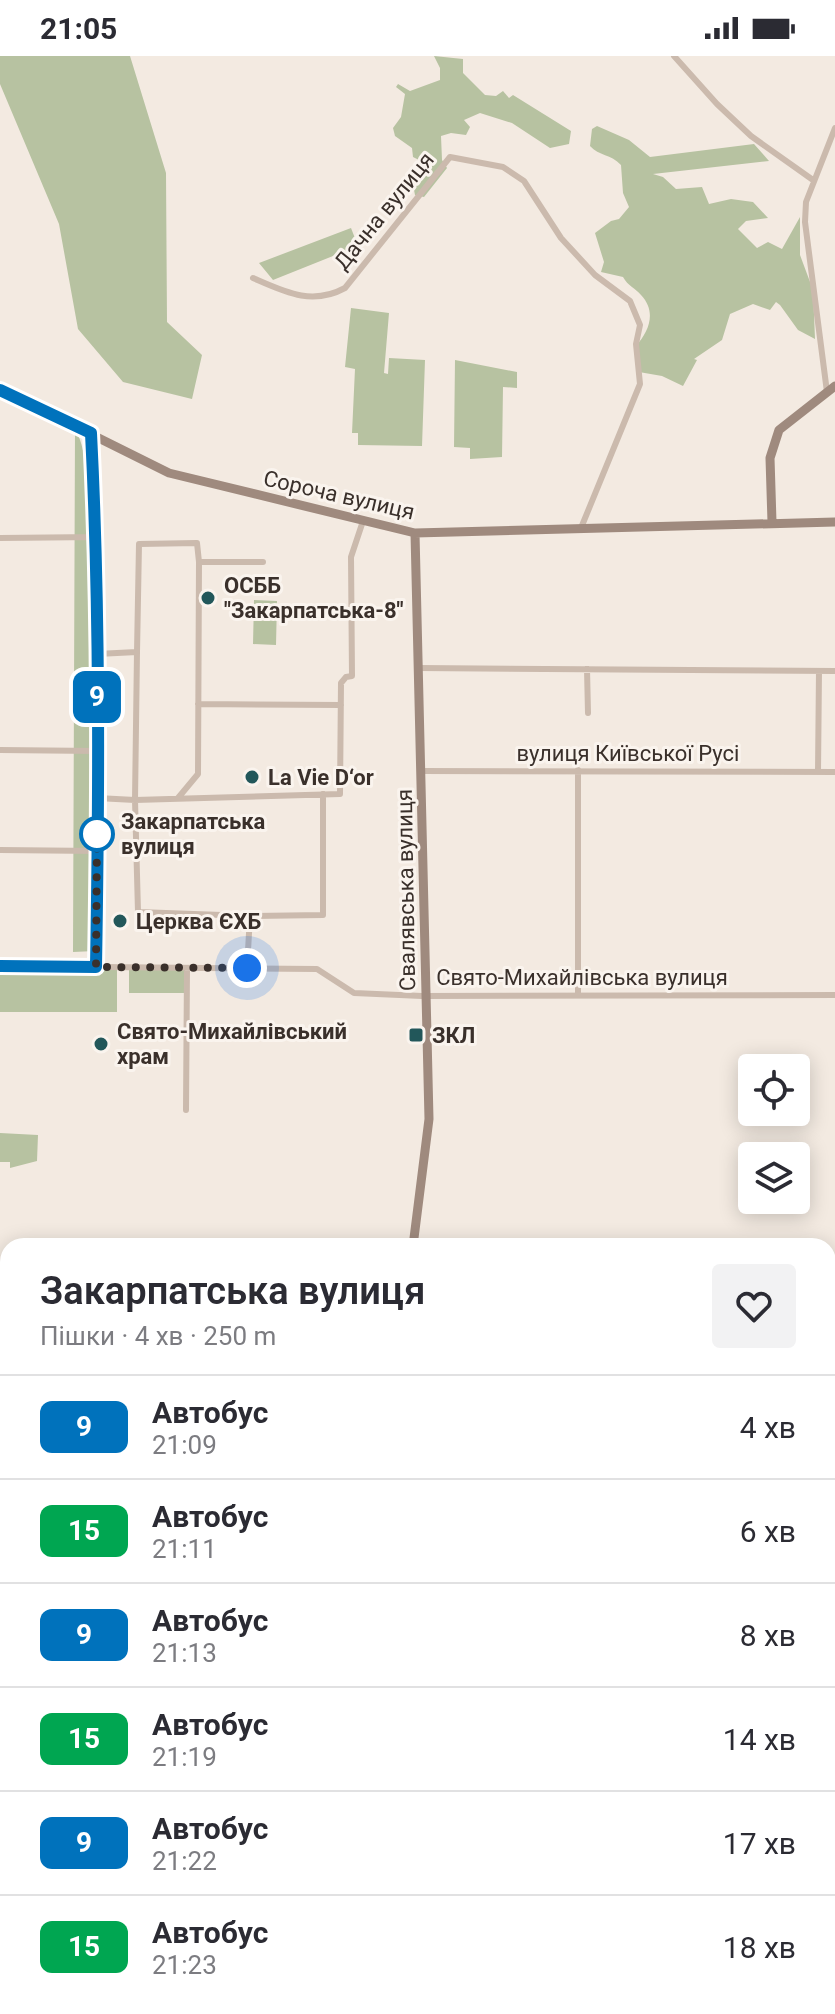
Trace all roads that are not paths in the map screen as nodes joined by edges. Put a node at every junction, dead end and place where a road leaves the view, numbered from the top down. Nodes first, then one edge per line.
1 (674, 56) edge
2 (835, 128) edge
3 (813, 180) junction
4 (253, 278) dead end
5 (0, 389) edge
6 (831, 389) edge
7 (91, 433) junction
8 (363, 521) junction
9 (772, 522) junction
10 (835, 522) edge
11 (581, 528) junction
12 (415, 533) junction
13 (96, 537) junction
14 (0, 538) edge
15 (199, 562) junction
16 (263, 562) dead end
17 (137, 652) junction
18 (97, 654) junction
19 (419, 668) junction
20 (587, 669) junction
21 (819, 671) junction
22 (835, 671) edge
23 (198, 704) junction
24 (341, 705) junction
25 (588, 713) dead end
26 (0, 750) edge
27 (97, 751) junction
28 (578, 770) junction
29 (421, 771) junction
30 (818, 772) junction
31 (835, 772) edge
32 (323, 794) junction
33 (97, 798) junction
34 (177, 799) junction
35 (135, 800) junction
36 (0, 850) edge
37 (97, 851) junction
38 (250, 916) junction
39 (0, 966) edge
40 (96, 967) junction
41 (187, 968) junction
42 (247, 968) junction
43 (578, 994) junction
44 (835, 995) edge
45 (426, 996) junction
46 (186, 1110) dead end
47 (414, 1238) edge

1 - 3 street
2 - 3 street
3 - 6 street
4 - 11 street, Дачна вулиця
5 - 7 street, Сороча вулиця
6 - 9 street
7 - 8 street, Сороча вулиця
7 - 13 street
8 - 12 street, Сороча вулиця
8 - 24 street
9 - 10 street, Сороча вулиця
9 - 11 street, Сороча вулиця
11 - 12 street, Сороча вулиця
12 - 19 street, Свалявська вулиця
13 - 14 street
13 - 18 street
15 - 16 street
15 - 17 street
15 - 23 street
17 - 18 street
17 - 35 street
18 - 27 street
19 - 20 street
19 - 29 street, Свалявська вулиця
20 - 21 street
20 - 25 street
21 - 22 street
21 - 30 street
23 - 24 street
23 - 34 street
24 - 32 street
26 - 27 street
27 - 33 street
28 - 29 street, вулиця Київської Русі
28 - 30 street, вулиця Київської Русі
28 - 43 street
29 - 45 street, Свалявська вулиця
30 - 31 street, вулиця Київської Русі
32 - 34 street
32 - 38 street
33 - 35 street
33 - 37 street
34 - 35 street
35 - 38 street
36 - 37 street
37 - 40 street
38 - 42 street
39 - 40 street, Свято-Михайлівська вулиця
40 - 41 street, Свято-Михайлівська вулиця
41 - 42 street, Свято-Михайлівська вулиця
41 - 46 street
42 - 45 street, Свято-Михайлівська вулиця
43 - 44 street, Свято-Михайлівська вулиця
43 - 45 street, Свято-Михайлівська вулиця
45 - 47 street, Свалявська вулиця

